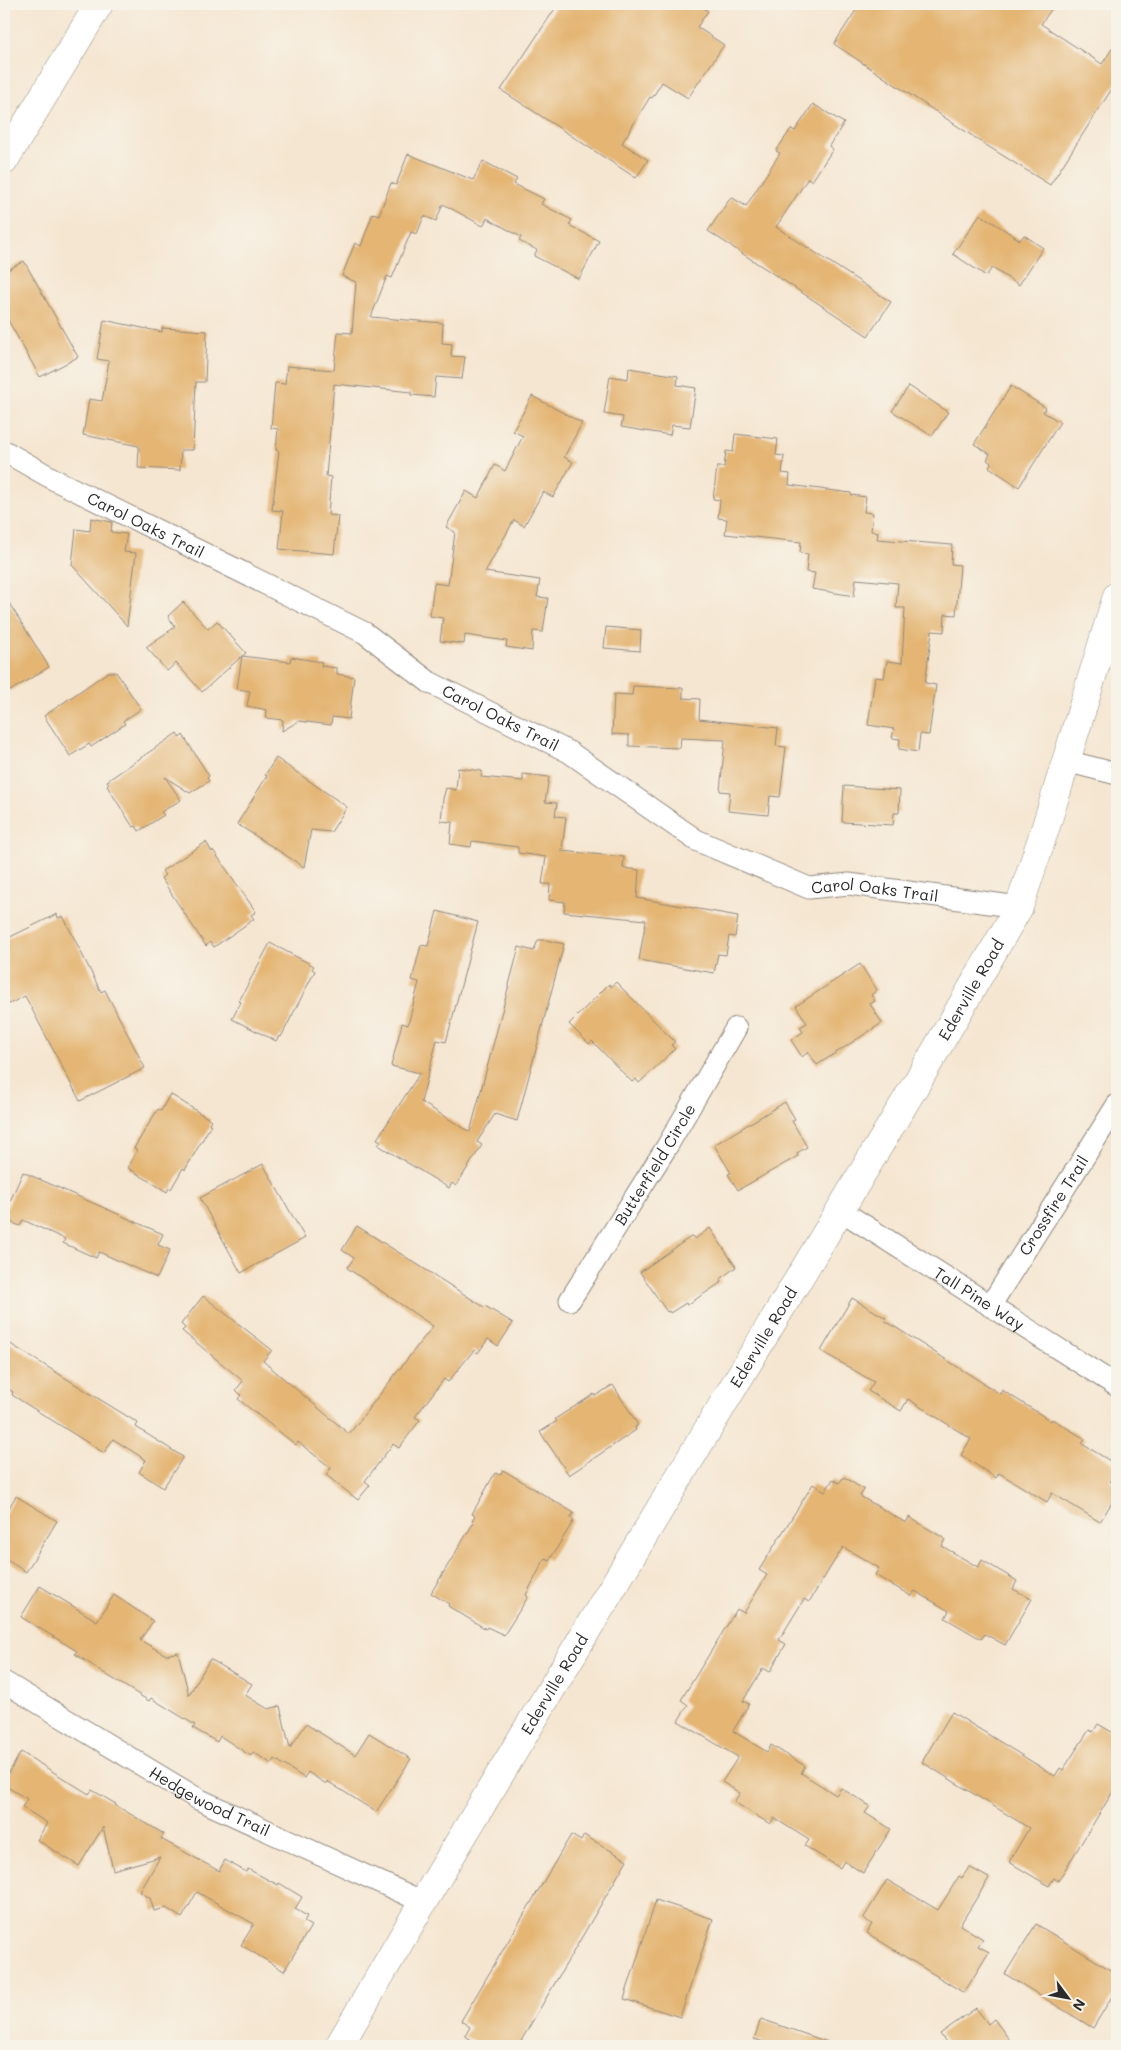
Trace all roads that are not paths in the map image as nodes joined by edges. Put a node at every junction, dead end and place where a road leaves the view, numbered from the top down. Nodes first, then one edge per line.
1 (99, 4) edge
2 (4, 161) edge
3 (4, 451) edge
4 (1117, 596) edge
5 (1066, 761) junction
6 (1117, 774) edge
7 (1019, 907) junction
8 (736, 1028) dead end
9 (1117, 1105) edge
10 (840, 1210) junction
11 (570, 1300) dead end
12 (990, 1306) junction
13 (1117, 1386) edge
14 (4, 1682) edge
15 (423, 1902) junction
16 (339, 2046) edge

1 - 2 street
3 - 7 street, Carol Oaks Trail
4 - 5 street, Ederville Road
5 - 6 street
5 - 7 street, Ederville Road
7 - 10 street, Ederville Road
8 - 11 street, Butterfield Circle
9 - 12 street, Crossfire Trail
10 - 12 street, Tall Pine Way
10 - 15 street, Ederville Road
12 - 13 street, Tall Pine Way
14 - 15 street, Hedgewood Trail
15 - 16 street, Ederville Road

